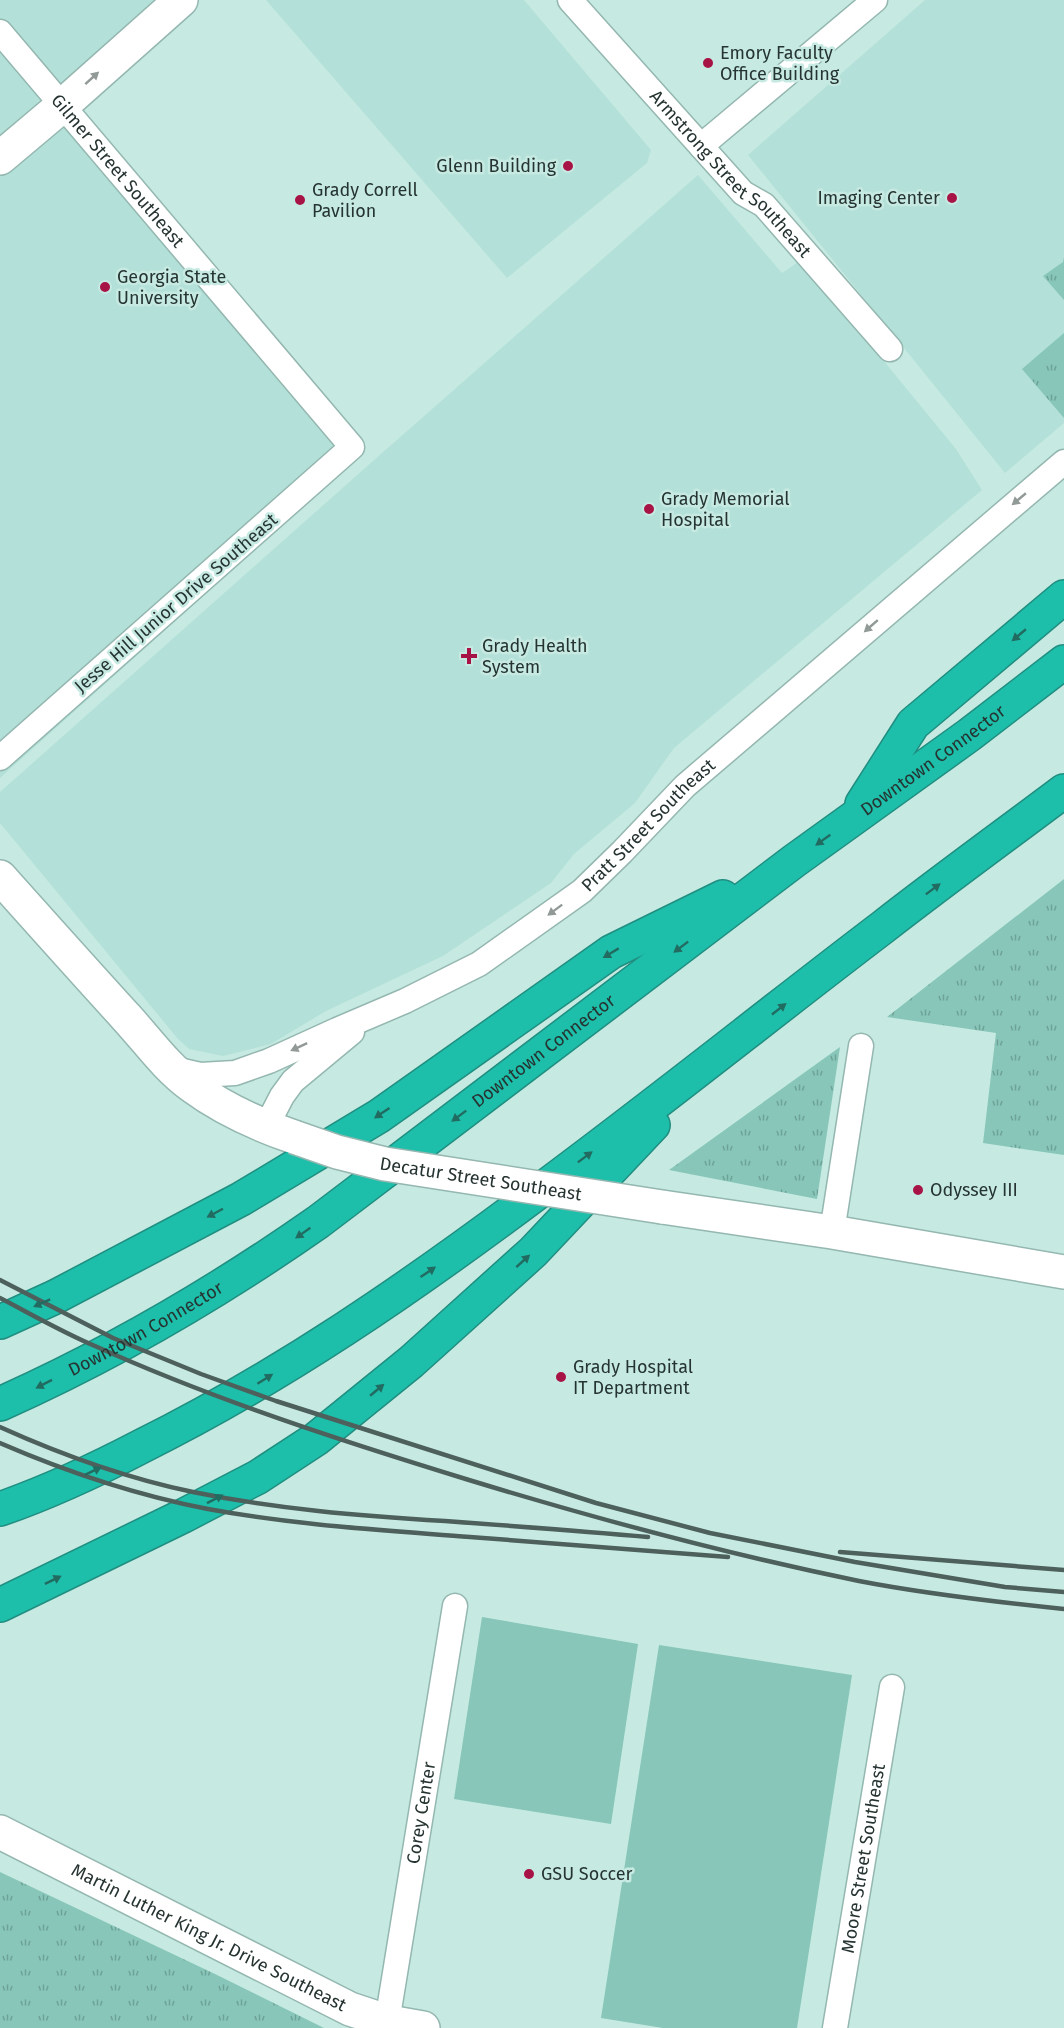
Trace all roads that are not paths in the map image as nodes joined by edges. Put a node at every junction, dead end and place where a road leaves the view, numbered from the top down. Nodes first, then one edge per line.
1 (181, 0) edge
2 (570, 0) edge
3 (875, 0) edge
4 (0, 32) edge
5 (63, 105) junction
6 (701, 146) junction
7 (0, 158) edge
8 (890, 349) dead end
9 (352, 447) joint
10 (1064, 462) edge
11 (1064, 597) edge
12 (1064, 662) edge
13 (0, 758) edge
14 (1064, 791) edge
15 (852, 819) junction
16 (794, 861) junction
17 (0, 877) edge
18 (372, 1015) junction
19 (733, 1045) junction
20 (861, 1046) dead end
21 (172, 1069) junction
22 (280, 1132) junction
23 (832, 1232) junction
24 (1064, 1272) edge
25 (0, 1322) edge
26 (0, 1404) edge
27 (40, 1495) junction
28 (0, 1509) edge
29 (0, 1514) edge
30 (0, 1605) edge
31 (455, 1606) dead end
32 (892, 1687) dead end
33 (0, 1832) edge
34 (387, 2022) junction
35 (423, 2028) edge
36 (835, 2028) edge

5 -> 1 main road
2 - 6 street, Armstrong Street Southeast
3 - 6 street
4 - 5 street, Gilmer Street Southeast
5 - 7 main road
5 - 9 street, Gilmer Street Southeast
6 - 8 street, Armstrong Street Southeast
9 - 13 street, Jesse Hill Junior Drive Southeast
10 -> 18 street, Pratt Street Southeast
11 -> 15 highway
12 - 15 highway, Downtown Connector
19 -> 14 highway
15 -> 16 highway, Downtown Connector
16 -> 25 highway
16 -> 26 highway, Downtown Connector
17 - 21 main road, Decatur Street Southeast
18 -> 21 street, Pratt Street Southeast
18 - 22 street
27 -> 19 highway
30 -> 19 highway
20 - 23 street
21 - 22 main road, Decatur Street Southeast
22 - 23 main road, Decatur Street Southeast, bridge
23 - 24 main road, Decatur Street Southeast
27 - 28 highway
27 - 29 highway
31 - 34 street, Corey Center
32 - 36 street, Moore Street Southeast
33 - 34 main road, Martin Luther King Jr. Drive Southeast
34 - 35 main road, Martin Luther King Jr. Drive Southeast

